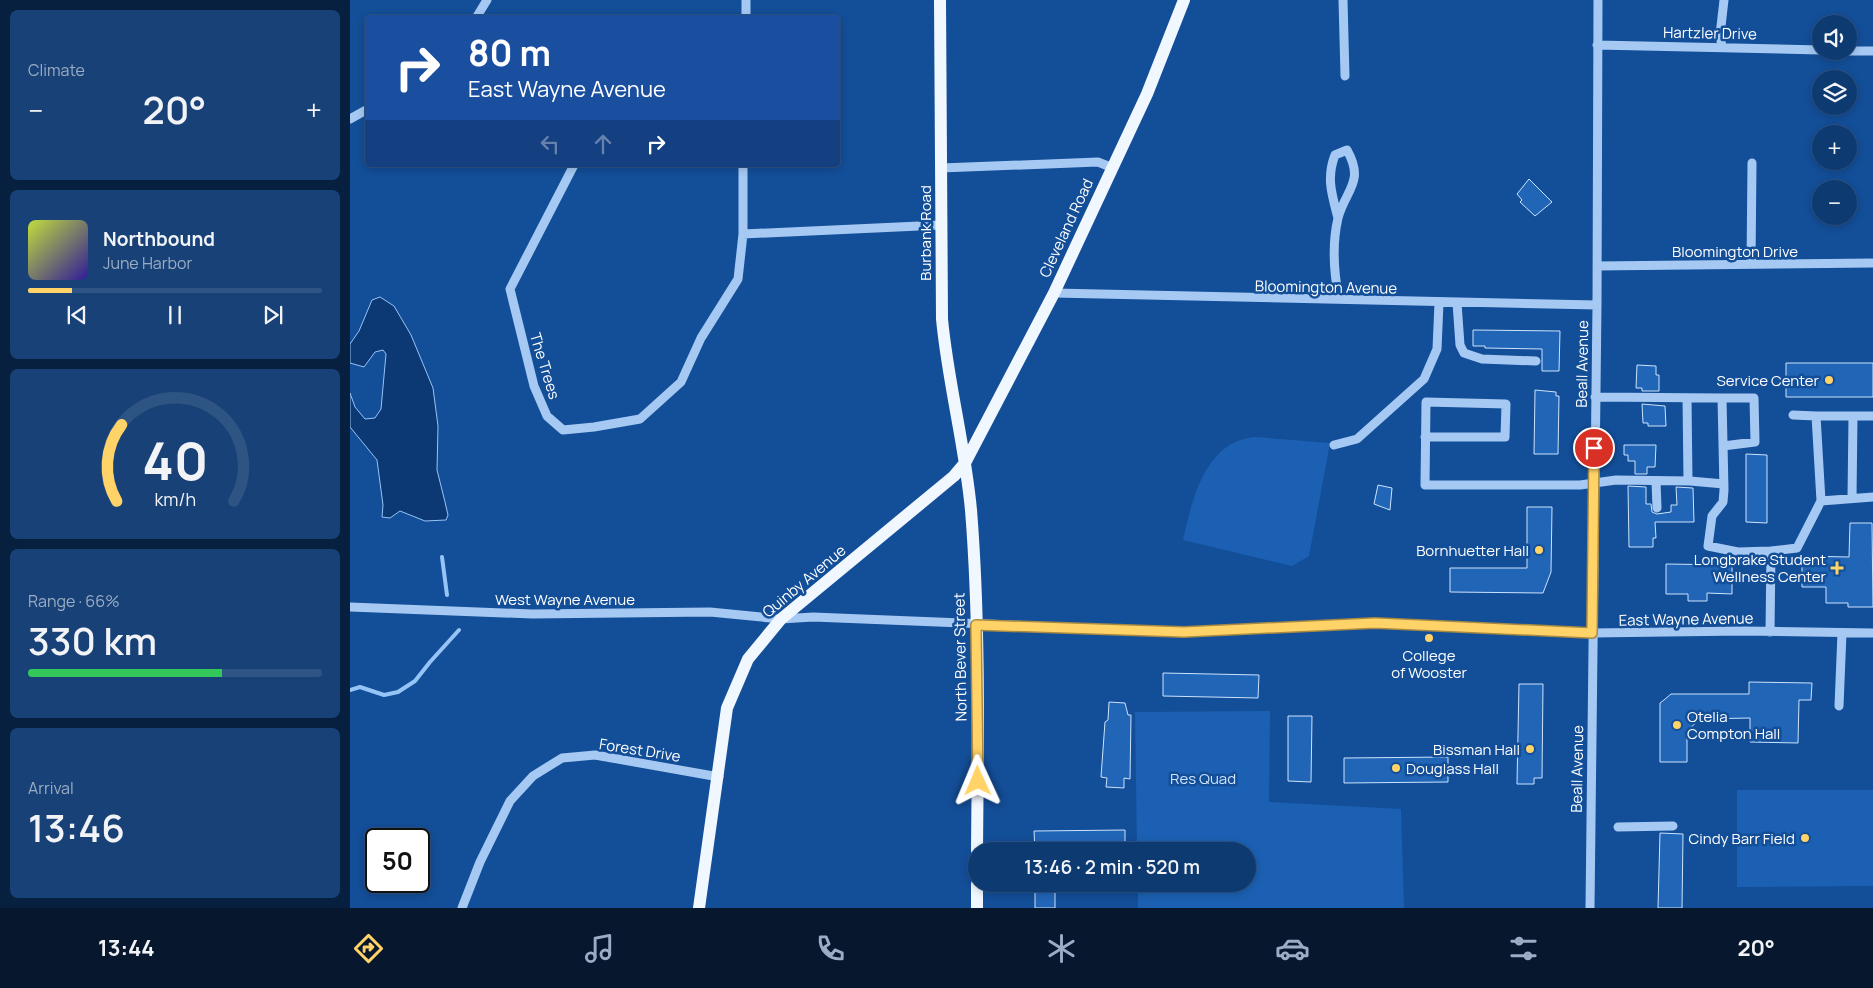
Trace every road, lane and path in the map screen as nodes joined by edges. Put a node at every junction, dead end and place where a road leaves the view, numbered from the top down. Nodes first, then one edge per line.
1 (487, 0) edge
2 (746, 0) edge
3 (940, 0) edge
4 (1184, 0) edge
5 (1344, 0) edge
6 (1598, 0) edge
7 (1724, 0) edge
8 (478, 15) edge
9 (746, 15) edge
10 (1597, 45) junction
11 (1722, 48) junction
12 (1812, 50) edge
13 (1857, 51) edge
14 (1873, 51) edge
15 (1346, 76) dead end
16 (365, 111) edge
17 (350, 119) edge
18 (1752, 163) dead end
19 (573, 167) edge
20 (743, 167) edge
21 (941, 168) junction
22 (1113, 168) junction
23 (1338, 218) junction
24 (941, 225) junction
25 (742, 234) junction
26 (1873, 263) edge
27 (1751, 264) junction
28 (1597, 266) junction
29 (1054, 293) junction
30 (1339, 300) junction
31 (1439, 303) junction
32 (1457, 303) junction
33 (1597, 305) junction
34 (1536, 361) dead end
35 (1595, 398) junction
36 (1687, 398) junction
37 (1722, 398) junction
38 (1793, 415) dead end
39 (1816, 416) junction
40 (1853, 416) junction
41 (1873, 416) edge
42 (1425, 437) junction
43 (1334, 445) dead end
44 (1723, 446) junction
45 (966, 463) junction
46 (1656, 481) junction
47 (1688, 481) junction
48 (1594, 483) junction
49 (1724, 484) junction
50 (1852, 498) junction
51 (1873, 498) edge
52 (1821, 500) junction
53 (1656, 508) dead end
54 (1771, 551) junction
55 (350, 607) edge
56 (780, 619) junction
57 (976, 625) junction
58 (1770, 632) junction
59 (1592, 633) junction
60 (1842, 633) junction
61 (1873, 633) edge
62 (1839, 706) dead end
63 (718, 777) junction
64 (1673, 826) dead end
65 (1618, 827) dead end
66 (977, 842) edge
67 (977, 892) edge
68 (462, 908) edge
69 (699, 908) edge
70 (977, 908) edge
71 (1590, 908) edge

1 - 8 street
2 - 9 street
3 - 21 main road, Burbank Road
4 - 22 main road, Cleveland Road
5 - 15 street
6 - 10 street, Beall Avenue
7 - 11 street
10 - 11 street, Hartzler Drive
10 - 28 street, Beall Avenue
11 - 12 street, Hartzler Drive
13 - 14 street
16 - 17 street
18 - 27 street
19 - 25 street, The Trees
20 - 25 street, The Trees
21 - 22 street
21 - 24 main road, Burbank Road
22 - 29 main road, Cleveland Road
23 - 23 street
23 - 30 street
24 - 25 street
24 - 45 main road, Burbank Road
26 - 27 street, Bloomington Drive
27 - 28 street, Bloomington Drive
28 - 33 street, Beall Avenue
29 - 30 street, Bloomington Avenue
29 - 45 main road, Cleveland Road
30 - 31 street, Bloomington Avenue
31 - 32 street, Bloomington Avenue
31 - 43 street
32 - 33 street, Bloomington Avenue
32 - 34 street
33 - 35 street, Beall Avenue
35 - 36 street
35 - 48 street, Beall Avenue
36 - 37 street
36 - 47 street
37 - 44 street
37 - 44 street
38 - 39 street
39 - 40 street
39 - 52 street
40 - 41 street
40 - 50 street
42 - 42 street
42 - 48 street
44 - 49 street
45 - 56 main road, Quinby Avenue
45 - 57 main road, North Bever Street
46 - 47 street
46 - 48 street
46 - 53 street
47 - 49 street
48 - 59 street, Beall Avenue
49 - 54 street
50 - 51 street
50 - 52 street
52 - 54 street
54 - 58 street
55 - 56 street, West Wayne Avenue
56 - 57 street, East Wayne Avenue
56 - 63 main road, Quinby Avenue
57 - 59 street, East Wayne Avenue
57 - 66 main road, North Bever Street
58 - 59 street, East Wayne Avenue
58 - 60 street, East Wayne Avenue
59 - 71 street, Beall Avenue
60 - 61 street, East Wayne Avenue
60 - 62 street
63 - 68 street, Forest Drive
63 - 69 main road, Quinby Avenue
64 - 65 street
67 - 70 main road

